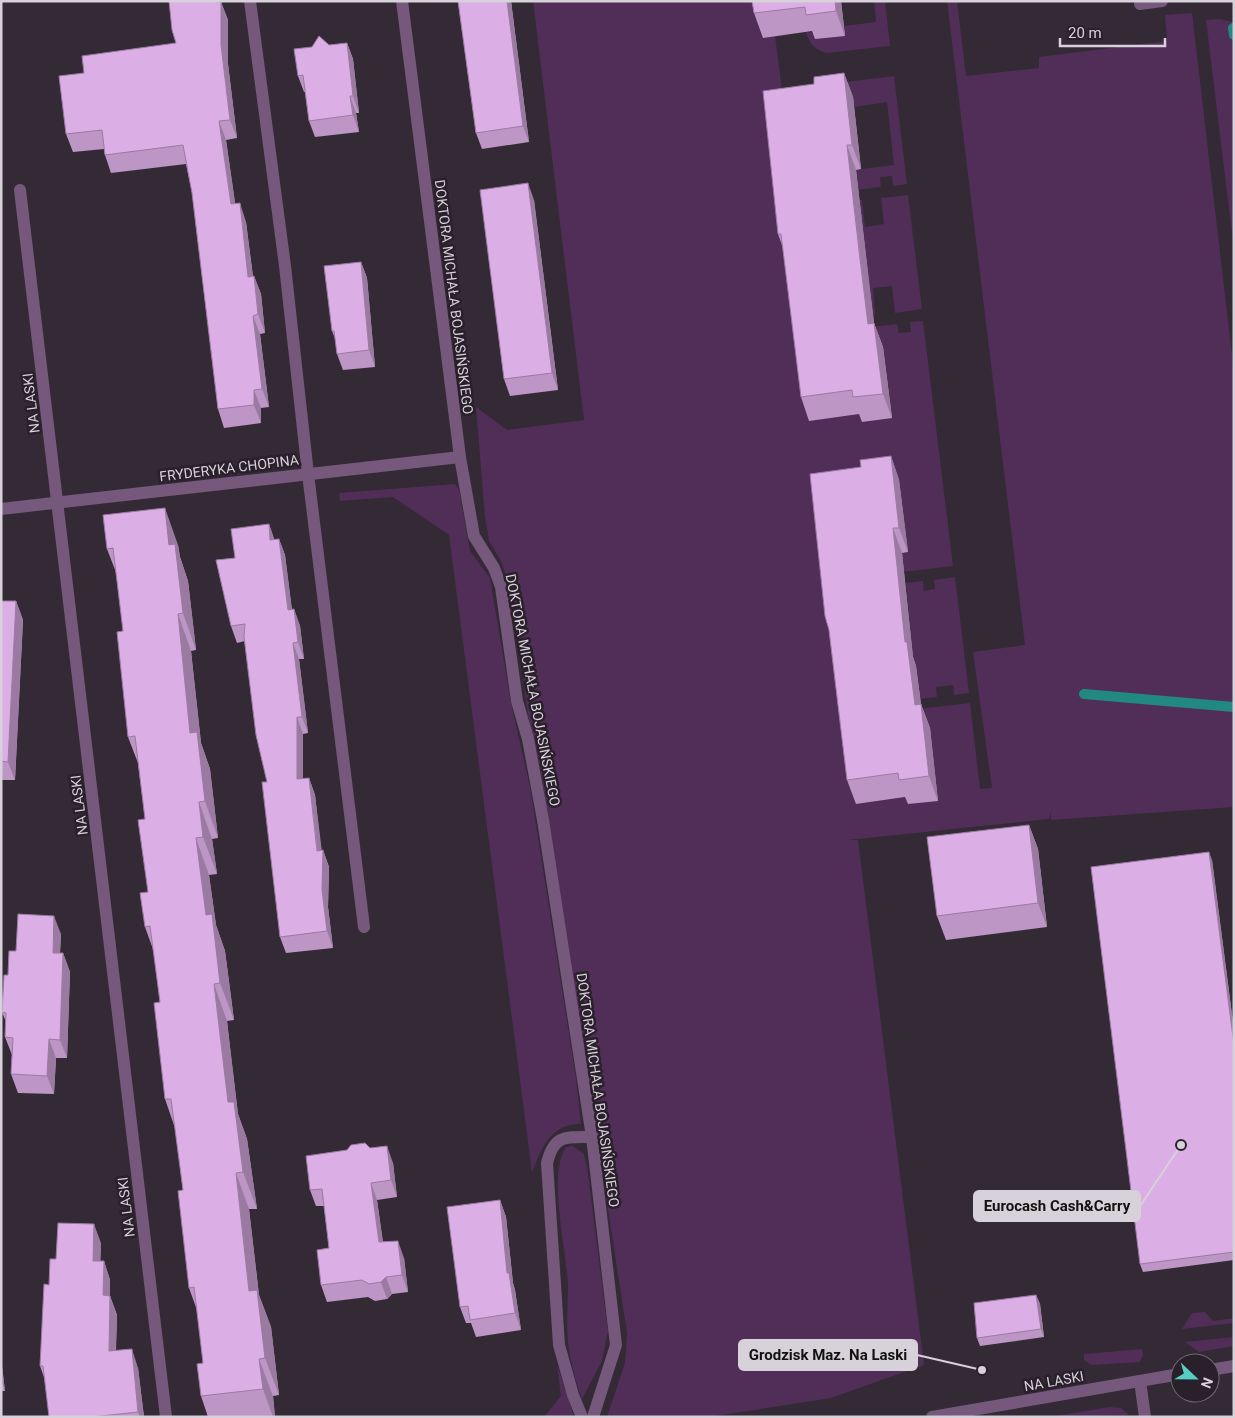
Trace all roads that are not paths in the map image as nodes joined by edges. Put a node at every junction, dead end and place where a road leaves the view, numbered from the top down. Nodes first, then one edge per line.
1 (250, 1) edge
2 (402, 1) edge
3 (1162, 1) edge
4 (1140, 4) dead end
5 (20, 190) dead end
6 (460, 457) junction
7 (308, 474) junction
8 (58, 503) junction
9 (1, 509) edge
10 (364, 926) dead end
11 (592, 1137) junction
12 (1234, 1366) edge
13 (1220, 1368) edge
14 (1170, 1376) edge
15 (1140, 1381) junction
16 (166, 1417) edge
17 (582, 1417) edge
18 (593, 1417) edge
19 (932, 1417) edge
20 (1145, 1417) edge

1 - 7 street
2 - 6 street, DOKTORA MICHAŁA BOJASIŃSKIEGO
3 - 4 street
5 - 8 street, NA LASKI
6 - 7 street, FRYDERYKA CHOPINA
6 - 11 street, DOKTORA MICHAŁA BOJASIŃSKIEGO
7 - 8 street, FRYDERYKA CHOPINA
7 - 10 street
8 - 9 street, FRYDERYKA CHOPINA
8 - 16 street, NA LASKI
11 - 17 street
11 - 18 street, DOKTORA MICHAŁA BOJASIŃSKIEGO
12 - 13 street
14 - 15 street, NA LASKI
15 - 19 street, NA LASKI
15 - 20 street

